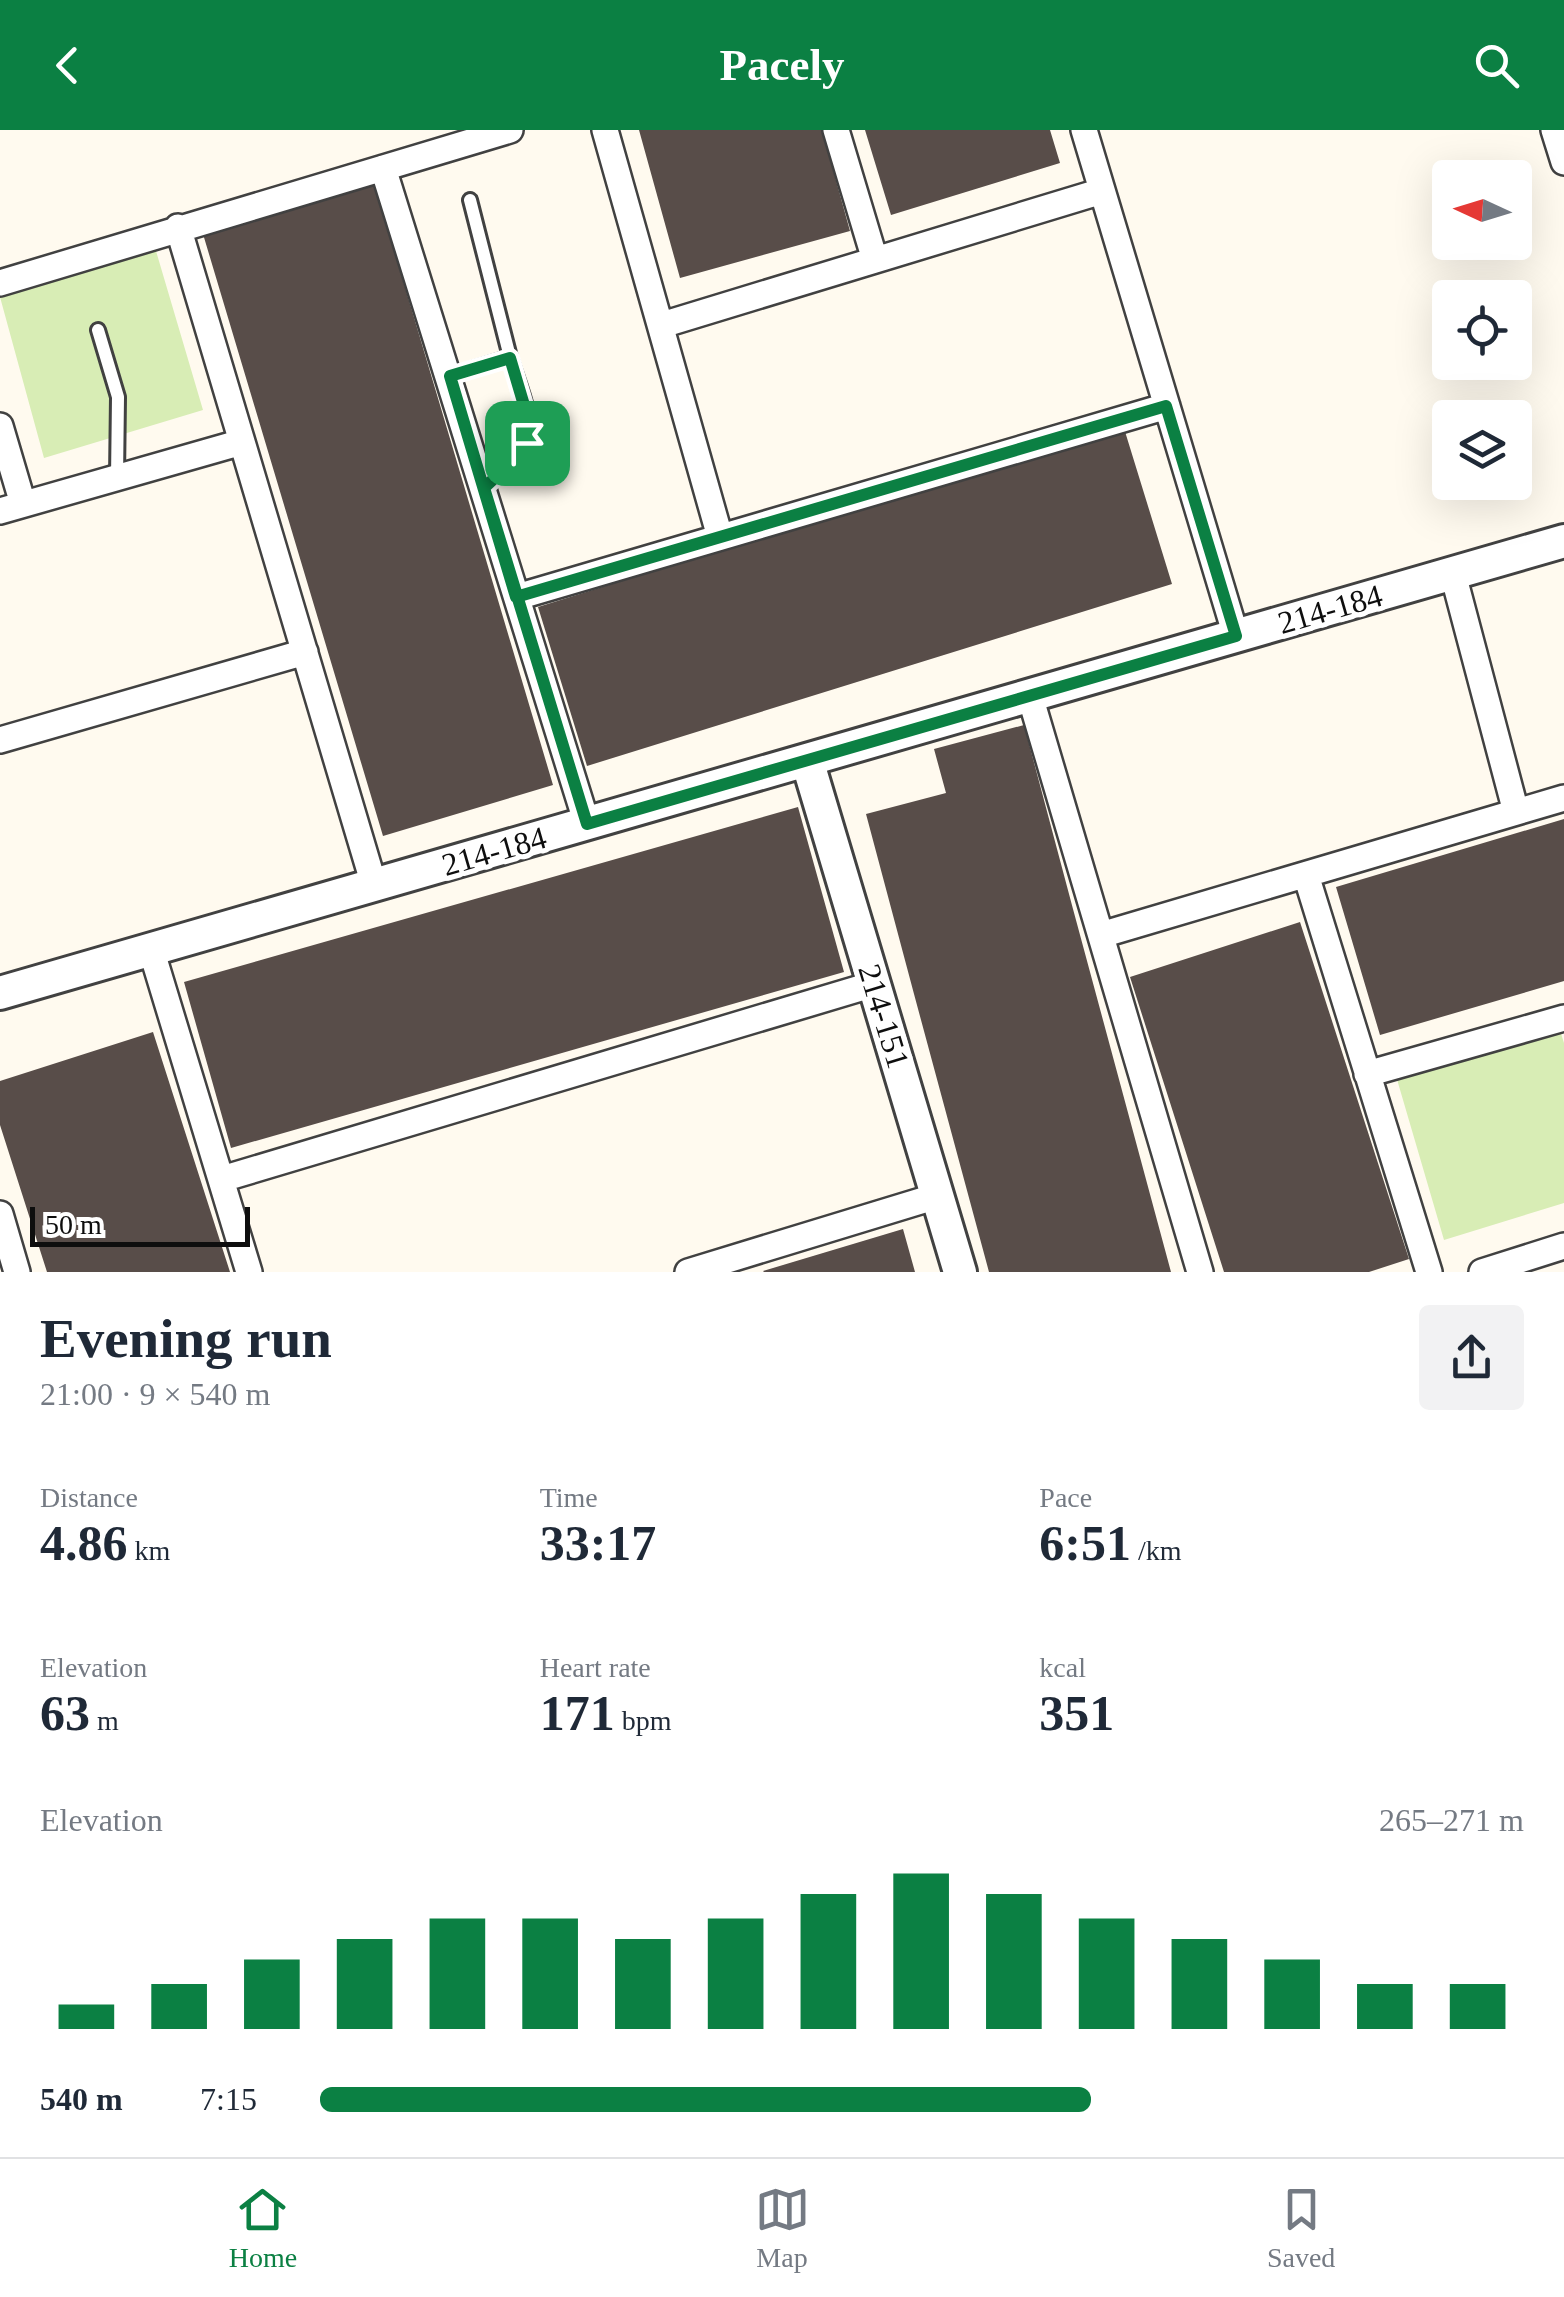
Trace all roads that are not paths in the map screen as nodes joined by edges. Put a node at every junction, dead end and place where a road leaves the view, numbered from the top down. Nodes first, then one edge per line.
1 (510, 130) edge
2 (605, 130) edge
3 (836, 130) edge
4 (1084, 130) edge
5 (1554, 130) edge
6 (1564, 162) edge
7 (384, 168) junction
8 (1102, 191) junction
9 (470, 200) dead end
10 (178, 227) junction
11 (875, 260) junction
12 (0, 283) edge
13 (662, 325) junction
14 (98, 330) dead end
15 (510, 358) junction
16 (450, 376) junction
17 (1166, 406) junction
18 (0, 426) edge
19 (242, 442) junction
20 (116, 478) junction
21 (484, 488) junction
22 (12, 508) edge
23 (720, 537) junction
24 (1564, 541) edge
25 (1452, 574) junction
26 (516, 597) junction
27 (1236, 636) junction
28 (305, 652) junction
29 (1030, 696) junction
30 (0, 740) edge
31 (807, 760) junction
32 (1564, 798) edge
33 (1516, 812) junction
34 (587, 824) junction
35 (1306, 874) junction
36 (374, 886) junction
37 (1100, 936) junction
38 (151, 950) junction
39 (874, 984) junction
40 (0, 993) edge
41 (1564, 1018) edge
42 (1368, 1074) junction
43 (222, 1179) junction
44 (937, 1196) junction
45 (2, 1228) edge
46 (1564, 1246) edge
47 (705, 1270) edge
48 (18, 1272) edge
49 (249, 1272) edge
50 (960, 1272) edge
51 (1200, 1272) edge
52 (1429, 1272) edge
53 (1482, 1272) edge

1 - 7 street
2 - 13 street
3 - 11 street
4 - 8 street
5 - 6 street
7 - 10 street
7 - 16 street
8 - 11 street
8 - 17 street
9 - 15 lane
10 - 12 street
10 - 19 street
11 - 13 street
13 - 23 street
14 - 20 lane
15 - 16 lane
15 - 21 lane
16 - 21 street
17 - 23 street
17 - 27 street
18 - 22 street
19 - 20 street
19 - 28 street
20 - 22 street
21 - 26 street
23 - 26 street
24 - 25 street, 214-184
25 - 27 street, 214-184
25 - 33 street
26 - 34 street
27 - 29 street, 214-184
28 - 30 street
28 - 36 street
29 - 31 street, 214-184
29 - 37 street
31 - 34 street, 214-184
31 - 39 street, 214-151
32 - 33 street
33 - 35 street
34 - 36 street, 214-184
35 - 37 street
35 - 42 street
36 - 38 street, 214-184
37 - 51 street
38 - 40 street, 214-184
38 - 43 street
39 - 43 street
39 - 44 street, 214-151
41 - 42 street
42 - 52 street
43 - 49 street
44 - 47 street
44 - 50 street, 214-151
45 - 48 street
46 - 53 street

